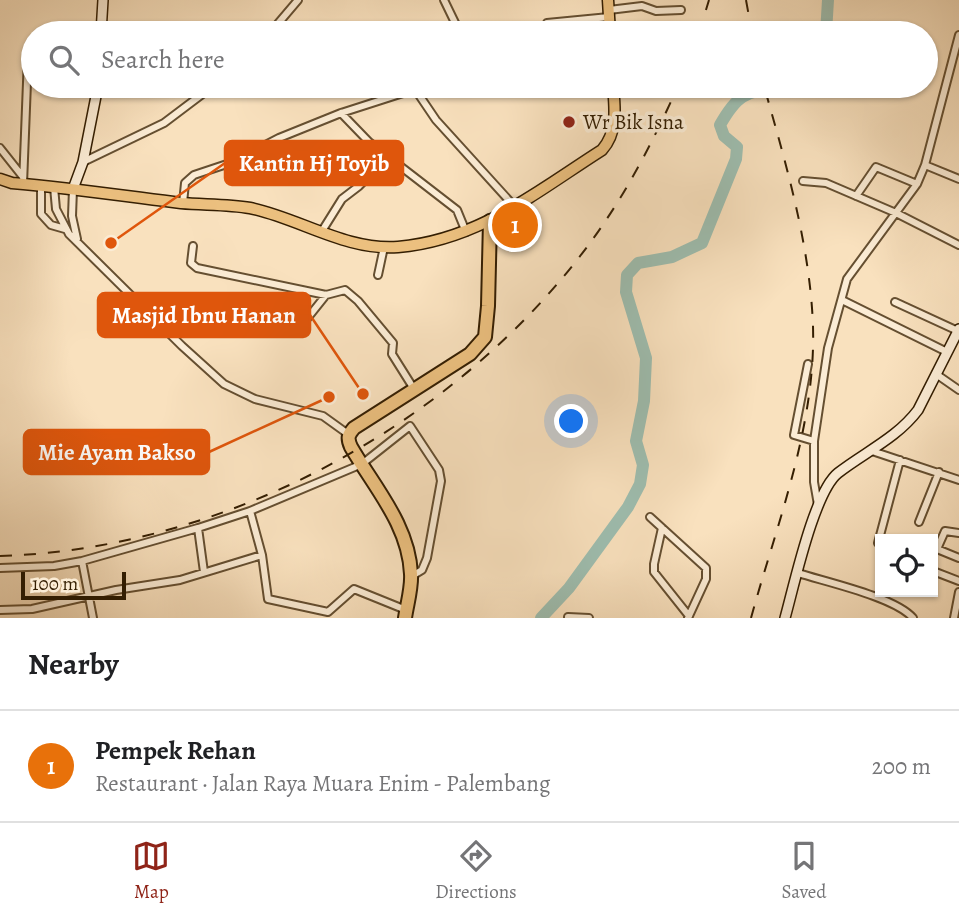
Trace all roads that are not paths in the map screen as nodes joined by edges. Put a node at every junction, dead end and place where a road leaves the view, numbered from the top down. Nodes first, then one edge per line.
1 (103, 0) edge
2 (298, 0) edge
3 (444, 0) edge
4 (608, 9) edge
5 (681, 10) dead end
6 (102, 21) edge
7 (280, 21) edge
8 (454, 21) edge
9 (556, 21) edge
10 (959, 35) edge
11 (25, 98) edge
12 (96, 98) edge
13 (197, 98) edge
14 (387, 98) edge
15 (421, 98) edge
16 (614, 98) edge
17 (341, 113) junction
18 (0, 148) edge
19 (388, 157) junction
20 (83, 162) junction
21 (925, 165) junction
22 (0, 179) edge
23 (959, 179) edge
24 (19, 181) junction
25 (803, 181) dead end
26 (917, 184) junction
27 (41, 186) junction
28 (0, 187) edge
29 (54, 187) junction
30 (73, 189) junction
31 (856, 196) junction
32 (183, 203) junction
33 (514, 206) junction
34 (896, 213) junction
35 (490, 221) junction
36 (65, 229) junction
37 (322, 231) junction
38 (466, 232) junction
39 (77, 240) junction
40 (959, 245) edge
41 (193, 246) dead end
42 (384, 247) junction
43 (379, 275) dead end
44 (326, 295) junction
45 (842, 300) junction
46 (895, 302) dead end
47 (302, 325) dead end
48 (958, 330) edge
49 (947, 352) junction
50 (808, 364) dead end
51 (936, 374) junction
52 (414, 389) junction
53 (959, 390) edge
54 (348, 434) junction
55 (814, 442) junction
56 (872, 451) junction
57 (900, 460) junction
58 (362, 464) junction
59 (939, 472) junction
60 (959, 480) edge
61 (818, 505) junction
62 (250, 511) junction
63 (650, 516) dead end
64 (919, 522) dead end
65 (198, 528) junction
66 (662, 528) junction
67 (959, 533) edge
68 (880, 534) edge
69 (262, 555) junction
70 (959, 558) edge
71 (82, 561) junction
72 (0, 568) edge
73 (204, 572) junction
74 (798, 573) junction
75 (938, 573) edge
76 (412, 576) junction
77 (959, 581) edge
78 (959, 592) edge
79 (90, 596) junction
80 (0, 610) edge
81 (406, 614) edge
82 (568, 617) edge
83 (688, 617) edge
84 (93, 618) edge
85 (585, 618) edge
86 (785, 618) edge
87 (913, 618) edge
88 (954, 618) edge

1 - 6 street
2 - 7 street
3 - 8 street
4 - 5 street
4 - 9 street
10 - 21 street
11 - 24 street
12 - 20 street
13 - 20 street
14 - 17 street
15 - 33 street
16 - 33 main road
17 - 19 street
17 - 32 street
18 - 24 street
19 - 37 street
19 - 38 street
20 - 30 street
21 - 23 street
21 - 26 street
22 - 24 main road
24 - 27 main road
24 - 28 main road
25 - 31 street
26 - 31 street
26 - 34 street
27 - 29 main road
27 - 36 street
29 - 30 main road
29 - 36 street
30 - 32 main road
30 - 39 street
31 - 34 street
32 - 37 main road
33 - 35 main road
34 - 40 street
34 - 45 street
35 - 38 main road
35 - 52 highway
36 - 39 street
37 - 42 main road
38 - 42 main road
39 - 54 street
41 - 44 street
42 - 43 street
44 - 47 street
44 - 52 street
45 - 49 street
45 - 55 street
46 - 48 street
48 - 49 street
49 - 51 street
50 - 55 street
51 - 53 street
51 - 56 street
52 - 54 highway
54 - 58 highway
55 - 61 street
56 - 57 street
56 - 61 street
57 - 59 street
57 - 68 street
58 - 62 street
58 - 76 highway
58 - 76 street
59 - 60 street
59 - 64 street
61 - 74 street
62 - 65 street
62 - 69 street
63 - 66 street
65 - 71 street
65 - 73 street
66 - 83 street
66 - 83 street
67 - 70 street
69 - 73 street
69 - 81 street
71 - 72 street
71 - 79 street
73 - 79 street
74 - 86 street
74 - 87 street
75 - 77 street
76 - 81 highway
78 - 88 street
79 - 80 street
79 - 84 street
82 - 85 street

